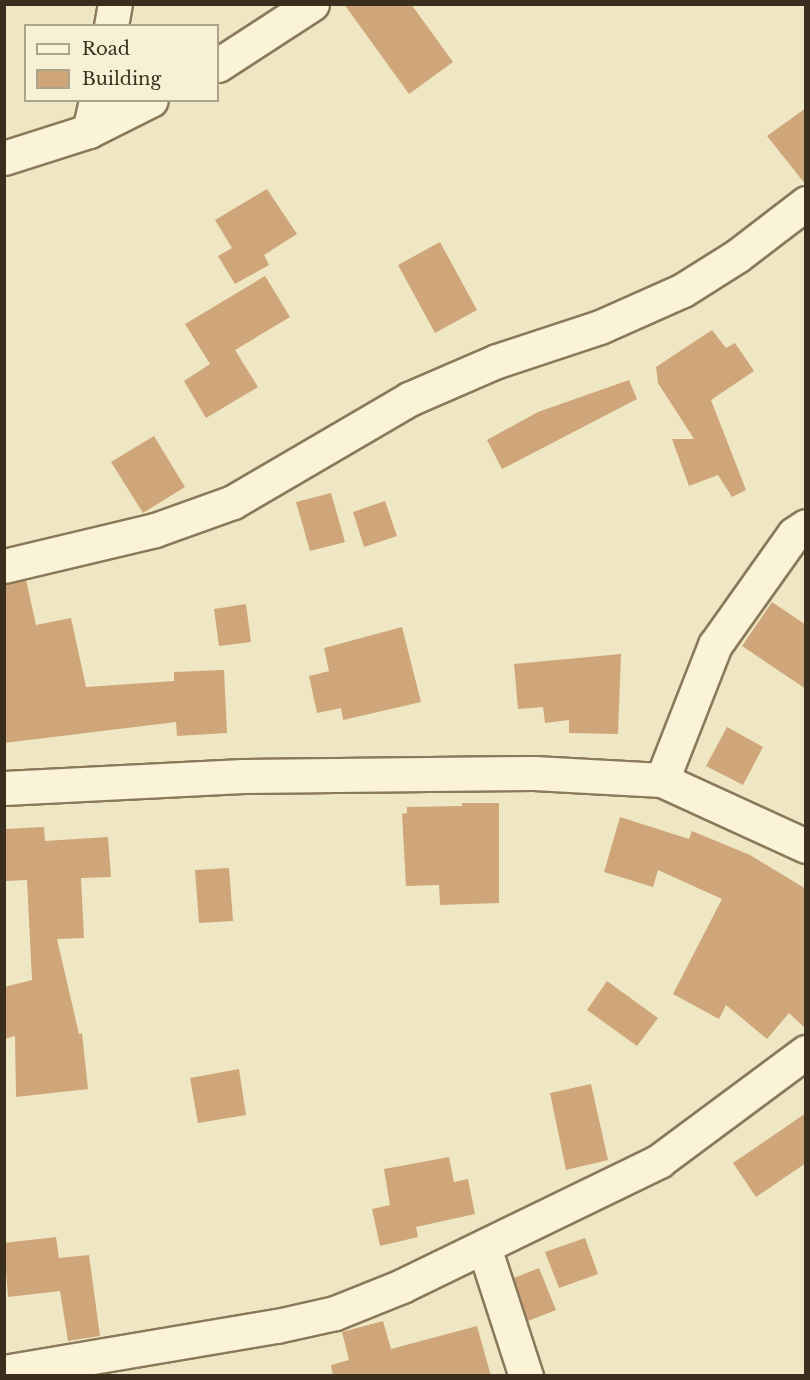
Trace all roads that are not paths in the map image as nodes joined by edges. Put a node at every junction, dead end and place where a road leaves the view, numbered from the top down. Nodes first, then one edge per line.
1 (115, 4) edge
2 (312, 4) edge
3 (111, 24) edge
4 (219, 64) edge
5 (144, 102) edge
6 (93, 116) edge
7 (4, 158) edge
8 (806, 203) edge
9 (806, 526) edge
10 (4, 566) edge
11 (662, 780) junction
12 (4, 788) edge
13 (806, 846) edge
14 (806, 1052) edge
15 (484, 1247) junction
16 (4, 1372) edge
17 (526, 1376) edge

1 - 3 street
2 - 4 street
5 - 6 street
6 - 7 street
8 - 10 street
9 - 11 street
11 - 12 street
11 - 13 street
14 - 15 street
15 - 16 street
15 - 17 street

